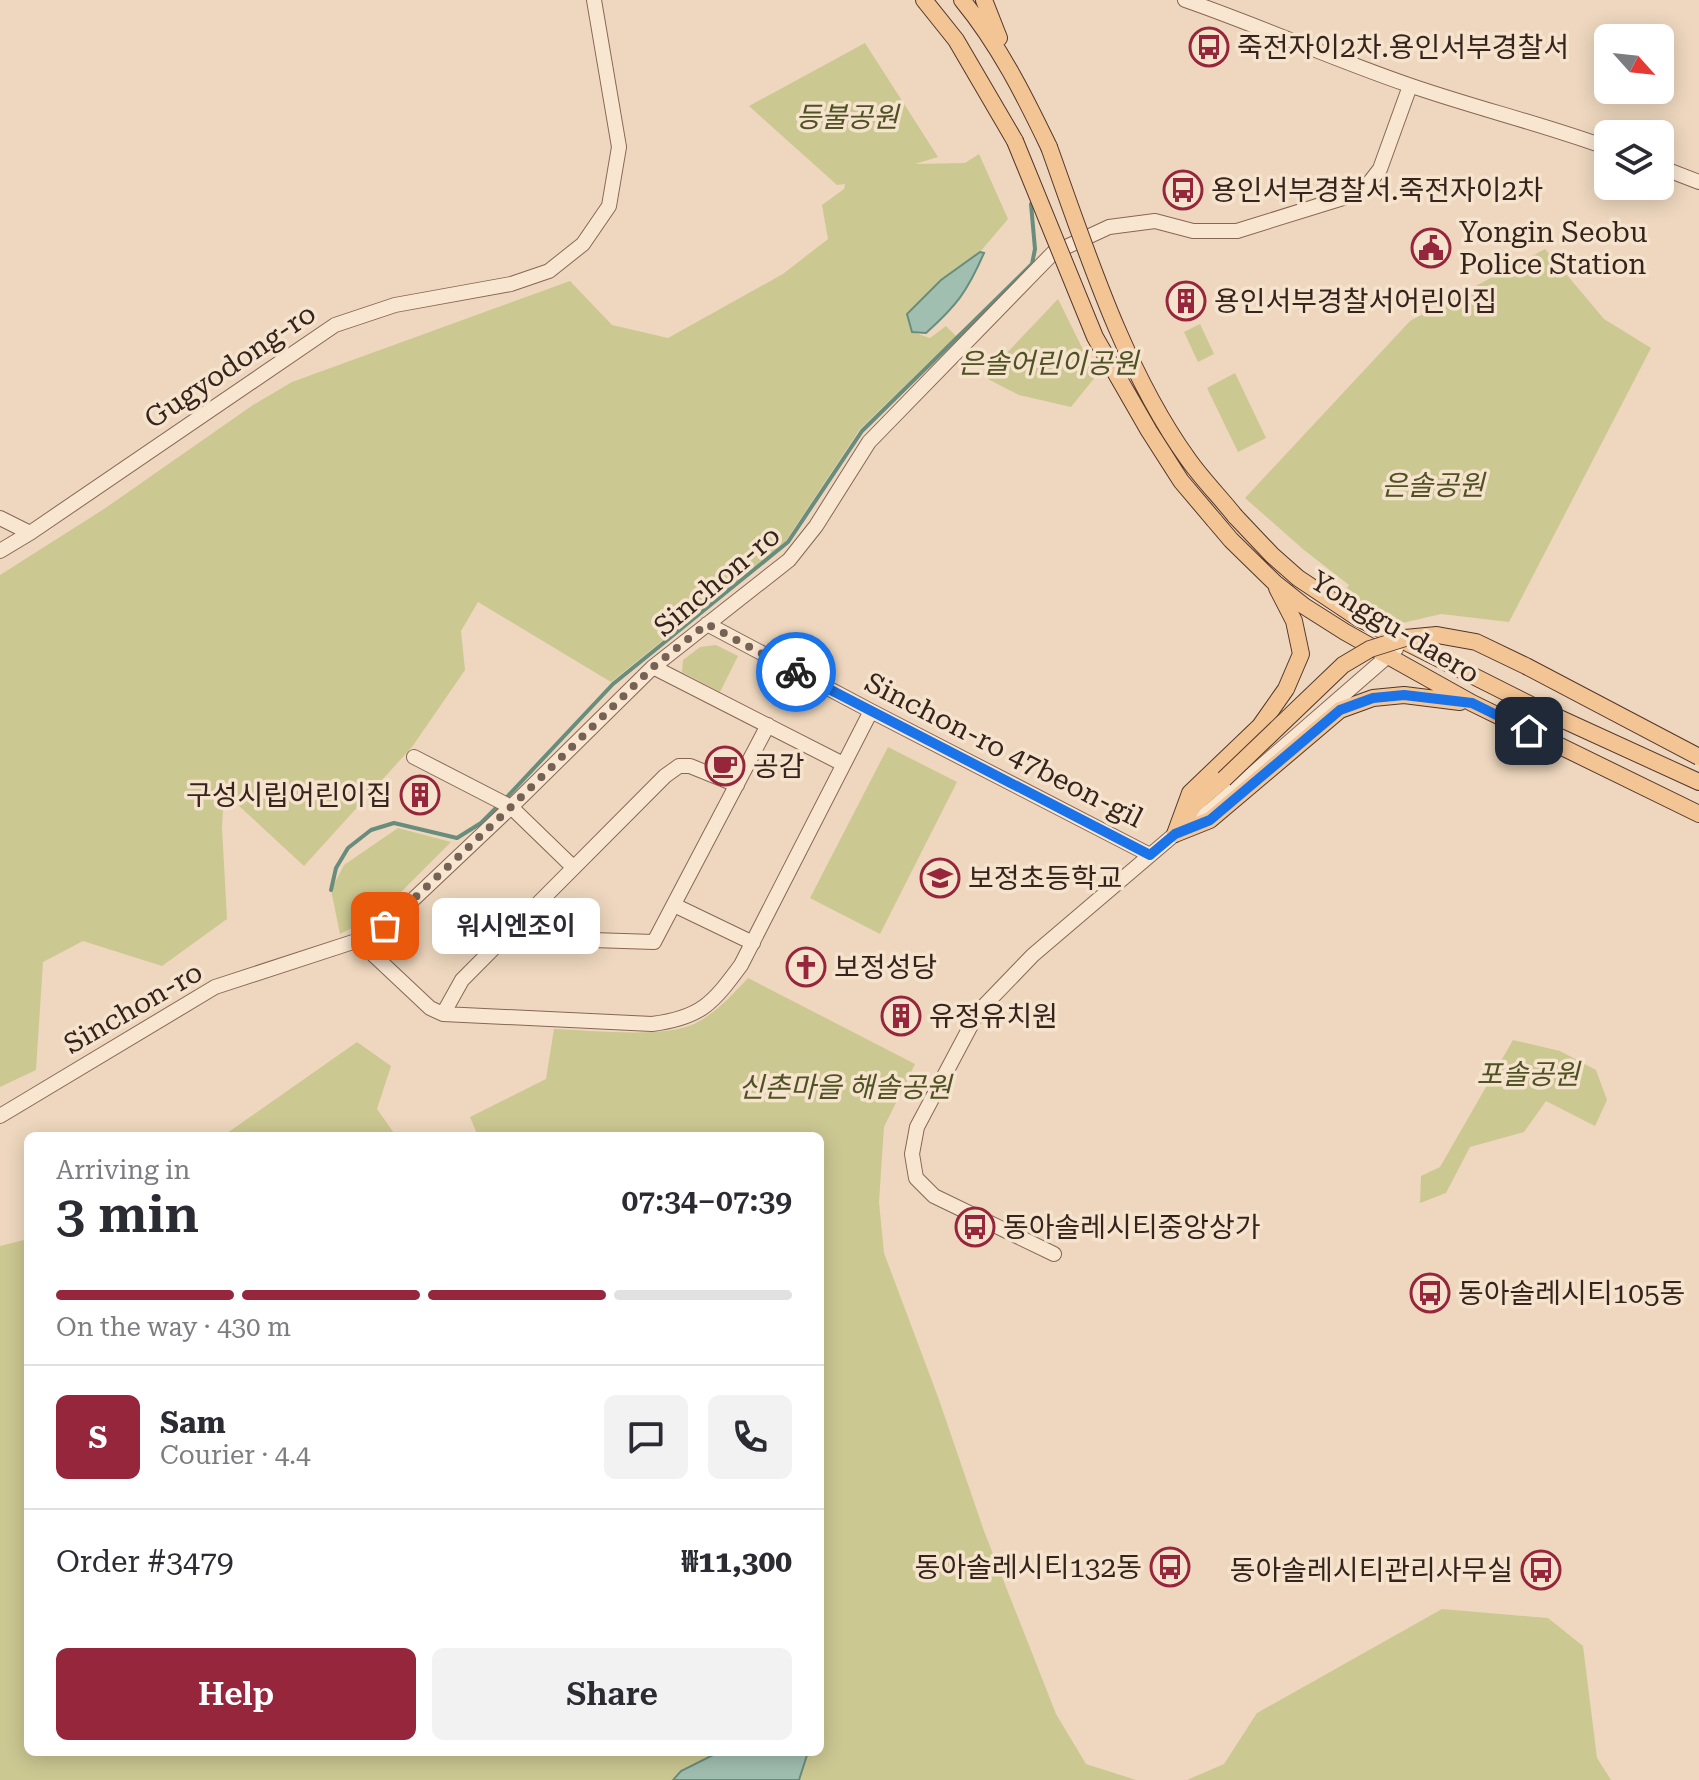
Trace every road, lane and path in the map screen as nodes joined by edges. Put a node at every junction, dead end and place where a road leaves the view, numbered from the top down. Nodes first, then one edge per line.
1 (594, 0) edge
2 (924, 0) edge
3 (962, 0) edge
4 (984, 0) edge
5 (1185, 0) edge
6 (1011, 70) junction
7 (1410, 86) junction
8 (1594, 143) edge
9 (1674, 172) edge
10 (1699, 182) edge
11 (0, 518) edge
12 (30, 533) junction
13 (0, 551) edge
14 (1259, 568) junction
15 (1275, 583) junction
16 (1334, 602) junction
17 (707, 624) junction
18 (1405, 641) junction
19 (1387, 657) junction
20 (653, 667) junction
21 (1440, 686) junction
22 (1472, 703) junction
23 (1535, 707) junction
24 (871, 711) junction
25 (768, 725) junction
26 (414, 757) dead end
27 (1699, 757) edge
28 (843, 764) junction
29 (1699, 782) edge
30 (737, 785) junction
31 (511, 807) junction
32 (1699, 814) edge
33 (1175, 834) junction
34 (1150, 855) junction
35 (573, 867) junction
36 (674, 905) junction
37 (504, 937) junction
38 (753, 943) junction
39 (364, 946) junction
40 (443, 1014) junction
41 (0, 1116) edge
42 (1054, 1254) dead end

1 - 12 street, Gugyodong-ro
2 - 14 main road, Yonggu-daero, bridge
3 - 6 main road
4 - 6 main road
5 - 7 street
6 - 16 main road, Yonggu-daero, bridge
7 - 8 street
7 - 17 street, Sinchon-ro
9 - 10 street
11 - 12 street
12 - 13 street, Gugyodong-ro
14 - 15 main road, Yonggu-daero
14 - 16 main road
15 - 19 main road, Yonggu-daero
15 - 33 main road
16 - 18 main road, Yonggu-daero
17 - 20 street, Sinchon-ro
17 - 24 street, Sinchon-ro 47beon-gil
18 - 19 street
18 - 23 main road, Yonggu-daero
19 - 21 main road, Yonggu-daero
19 - 33 street
20 - 25 street
20 - 31 street, Sinchon-ro
21 - 22 main road, Yonggu-daero
21 - 23 main road
22 - 32 main road, Yonggu-daero
22 - 33 main road
23 - 29 main road, Yonggu-daero
24 - 28 street
24 - 34 street, Sinchon-ro 47beon-gil
25 - 28 street
25 - 30 street
26 - 31 street
27 - 33 main road, bridge
28 - 38 street
30 - 35 street
30 - 36 street
31 - 35 street
31 - 39 street, Sinchon-ro
33 - 34 street
34 - 42 street
35 - 37 street
36 - 37 street
36 - 38 street
37 - 40 street
38 - 40 street
39 - 40 street
39 - 41 street, Sinchon-ro

